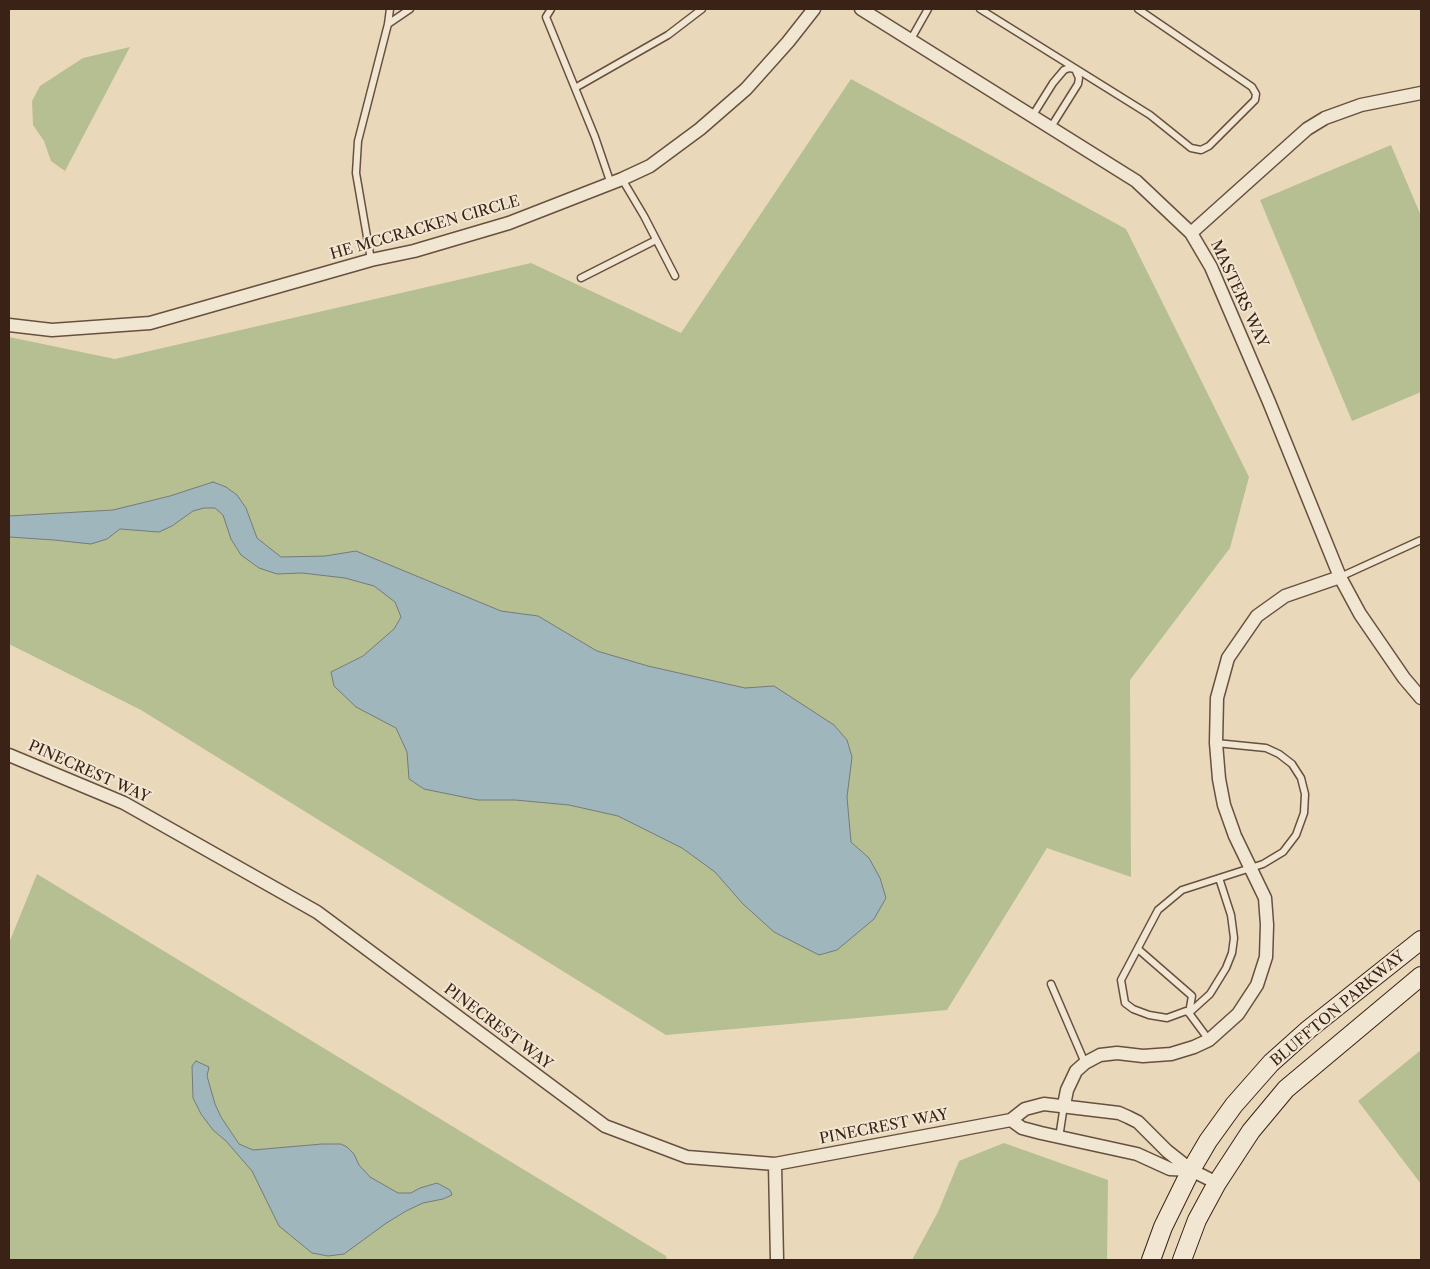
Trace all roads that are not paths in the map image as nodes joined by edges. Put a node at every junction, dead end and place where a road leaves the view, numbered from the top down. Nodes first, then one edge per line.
1 (390, 9) edge
2 (410, 9) edge
3 (551, 9) edge
4 (702, 9) edge
5 (814, 9) edge
6 (861, 9) edge
7 (928, 9) edge
8 (980, 9) edge
9 (1138, 9) edge
10 (388, 24) junction
11 (911, 39) junction
12 (1075, 68) junction
13 (575, 88) junction
14 (1421, 93) edge
15 (1033, 115) junction
16 (1052, 127) junction
17 (617, 181) junction
18 (1191, 233) junction
19 (656, 240) junction
20 (371, 260) junction
21 (674, 276) dead end
22 (581, 278) dead end
23 (9, 325) edge
24 (1421, 540) edge
25 (1340, 577) junction
26 (1421, 698) edge
27 (1216, 743) junction
28 (9, 755) edge
29 (1251, 868) junction
30 (1219, 878) junction
31 (1421, 940) edge
32 (1138, 949) junction
33 (1421, 976) edge
34 (1051, 984) dead end
35 (1189, 1013) junction
36 (1209, 1040) junction
37 (1084, 1063) junction
38 (1064, 1105) junction
39 (1011, 1120) junction
40 (1059, 1138) junction
41 (775, 1164) junction
42 (1191, 1170) junction
43 (1217, 1183) junction
44 (777, 1260) edge
45 (1151, 1260) edge
46 (1182, 1260) edge

1 - 10 lane
2 - 10 lane
3 - 13 lane
4 - 13 lane
5 - 17 street, HE MCCRACKEN CIRCLE
6 - 11 street, MASTERS WAY
7 - 11 lane
8 - 12 lane
9 - 12 lane
10 - 20 lane
11 - 15 street, MASTERS WAY
12 - 15 lane
12 - 16 lane
13 - 17 lane
14 - 18 street
15 - 16 street, MASTERS WAY
16 - 18 street, MASTERS WAY
17 - 19 lane
17 - 20 street, HE MCCRACKEN CIRCLE
18 - 25 street, MASTERS WAY
19 - 21 lane
19 - 22 lane
20 - 23 street, HE MCCRACKEN CIRCLE
24 - 25 lane
25 - 26 street, MASTERS WAY
25 - 27 street
27 - 29 street
27 - 29 lane
28 - 41 street, PINECREST WAY
29 - 30 lane
29 - 36 street
30 - 32 lane
30 - 35 lane
31 - 42 main road, BLUFFTON PARKWAY
32 - 35 lane
32 - 35 lane
33 - 43 main road, BLUFFTON PARKWAY
34 - 37 lane
35 - 36 lane
36 - 37 street
37 - 38 street
38 - 39 street
38 - 40 lane
38 - 42 street
39 - 40 street
39 - 41 street, PINECREST WAY
40 - 42 street
41 - 44 street
42 - 43 street
42 - 45 main road, BLUFFTON PARKWAY
43 - 46 main road, BLUFFTON PARKWAY

